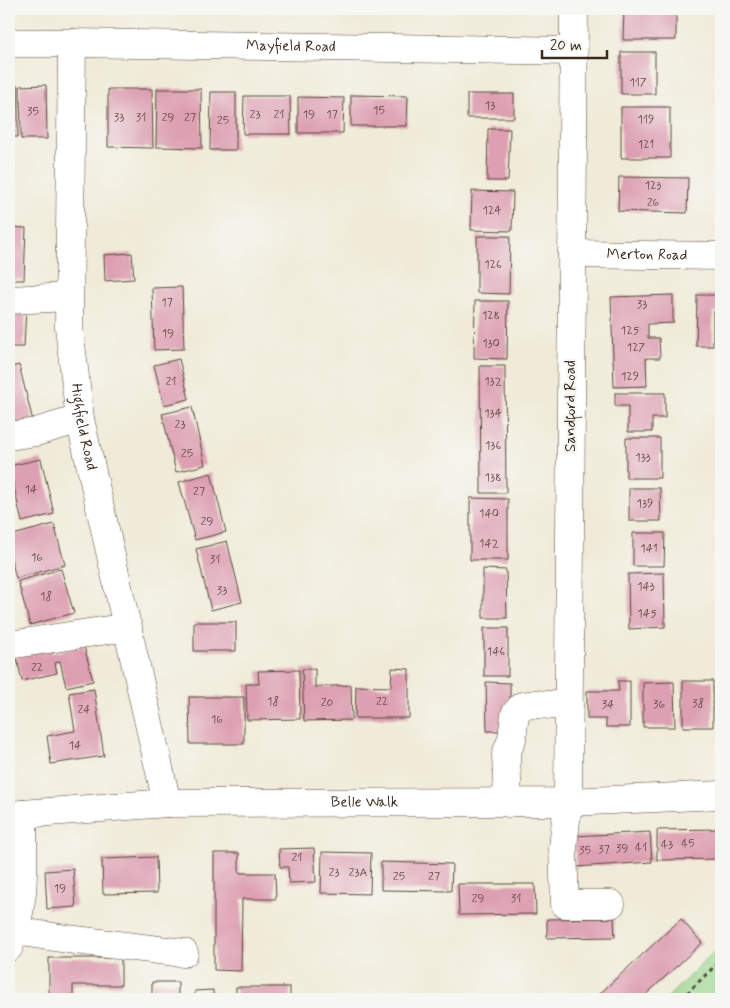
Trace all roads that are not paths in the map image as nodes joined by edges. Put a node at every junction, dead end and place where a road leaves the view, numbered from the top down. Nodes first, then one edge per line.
1 (574, 9) edge
2 (9, 43) edge
3 (72, 43) junction
4 (573, 51) junction
5 (572, 254) junction
6 (721, 256) edge
7 (69, 297) junction
8 (9, 300) edge
9 (80, 419) junction
10 (9, 436) edge
11 (128, 627) junction
12 (9, 645) edge
13 (568, 706) junction
14 (721, 794) edge
15 (167, 802) junction
16 (508, 802) junction
17 (568, 802) junction
18 (16, 815) edge
19 (611, 904) dead end
20 (12, 939) edge
21 (184, 952) dead end

1 - 4 street, Sandford Road
2 - 3 street, Mayfield Road
3 - 4 street, Mayfield Road
3 - 7 street, Highfield Road
4 - 5 street, Sandford Road
5 - 6 street, Merton Road
5 - 13 street, Sandford Road
7 - 8 street
7 - 9 street, Highfield Road
9 - 10 street
9 - 11 street, Highfield Road
11 - 12 street
11 - 15 street, Highfield Road
13 - 16 street
13 - 17 street, Sandford Road
14 - 17 street, Belle Walk
15 - 16 street, Belle Walk
15 - 18 street, Belle Walk
16 - 17 street, Belle Walk
17 - 19 street, Sandford Road
18 - 20 street
20 - 21 street

